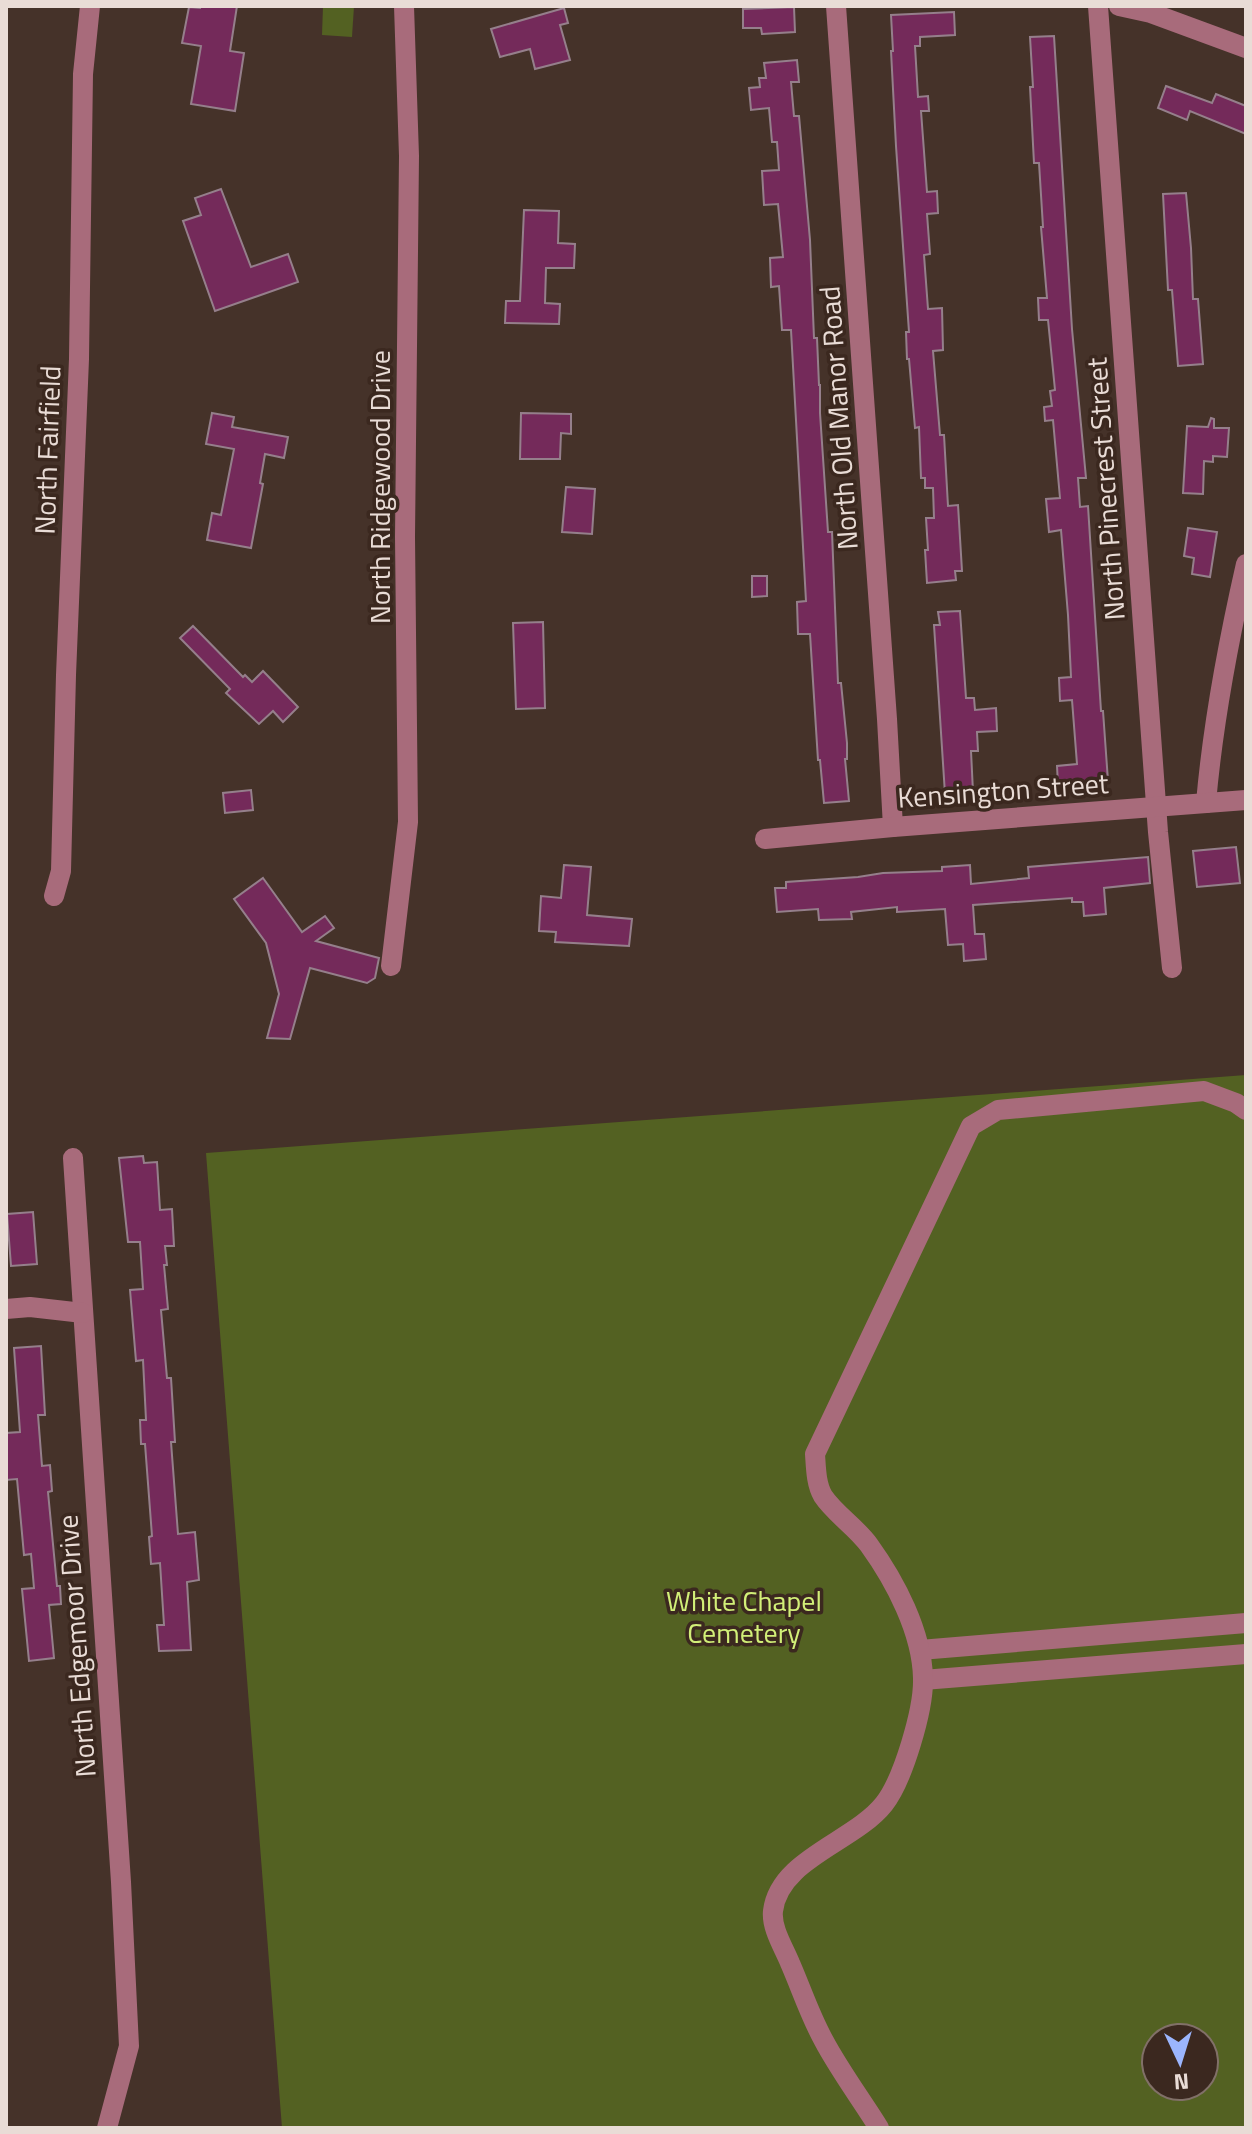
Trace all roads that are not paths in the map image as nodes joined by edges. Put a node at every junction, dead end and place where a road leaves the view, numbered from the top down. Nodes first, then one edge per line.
1 (90, 6) edge
2 (404, 6) edge
3 (836, 6) edge
4 (1098, 6) edge
5 (1119, 6) edge
6 (1246, 48) edge
7 (1246, 564) edge
8 (1246, 800) edge
9 (1206, 803) junction
10 (1156, 806) junction
11 (893, 827) junction
12 (765, 839) dead end
13 (54, 896) dead end
14 (391, 966) dead end
15 (1172, 968) dead end
16 (1246, 1110) edge
17 (73, 1158) dead end
18 (6, 1309) edge
19 (83, 1313) junction
20 (1246, 1623) edge
21 (920, 1650) junction
22 (1246, 1654) edge
23 (923, 1680) junction
24 (107, 2128) edge
25 (879, 2128) edge

1 - 13 street, North Fairfield
2 - 14 street, North Ridgewood Drive
3 - 11 street, North Old Manor Road
4 - 10 street, North Pinecrest Street
5 - 6 street
7 - 9 street
8 - 9 street, Kensington Street
9 - 10 street, Kensington Street
10 - 11 street, Kensington Street
10 - 15 street, North Pinecrest Street
11 - 12 street, Kensington Street
16 - 21 street
17 - 19 street, North Edgemoor Drive
18 - 19 street
19 - 24 street, North Edgemoor Drive
20 - 21 street
21 - 23 street
22 - 23 street
23 - 25 street

